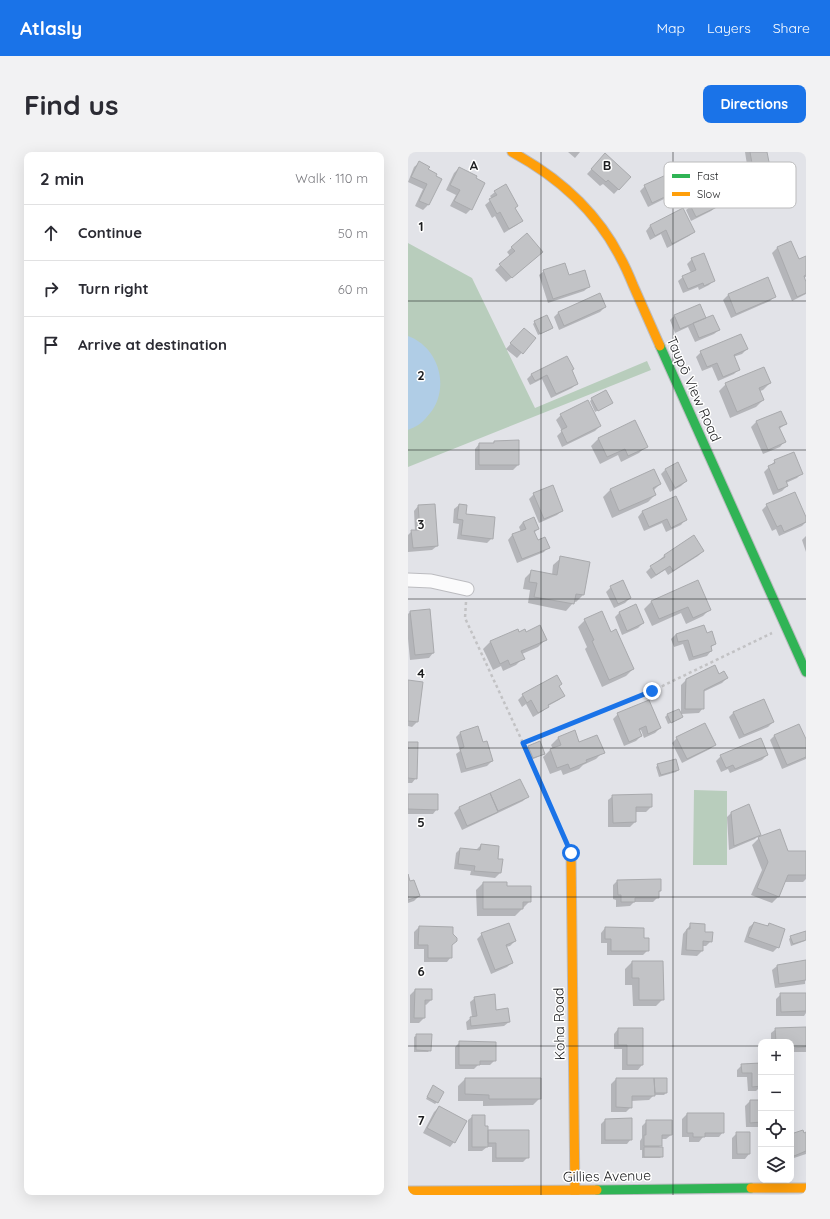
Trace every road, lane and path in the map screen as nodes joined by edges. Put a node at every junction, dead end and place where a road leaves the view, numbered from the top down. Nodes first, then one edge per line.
1 (512, 152) edge
2 (408, 580) edge
3 (467, 589) joint
4 (785, 627) junction
5 (806, 672) edge
6 (523, 743) junction
7 (571, 853) joint
8 (806, 1188) edge
9 (408, 1192) edge
10 (575, 1193) edge

1 - 4 street, Taupō View Road
2 - 3 street
3 - 6 path
4 - 5 street, Taupō View Road
4 - 6 path
6 - 7 path
7 - 10 street, Koha Road
8 - 10 street, Gillies Avenue
9 - 10 street, Gillies Avenue

